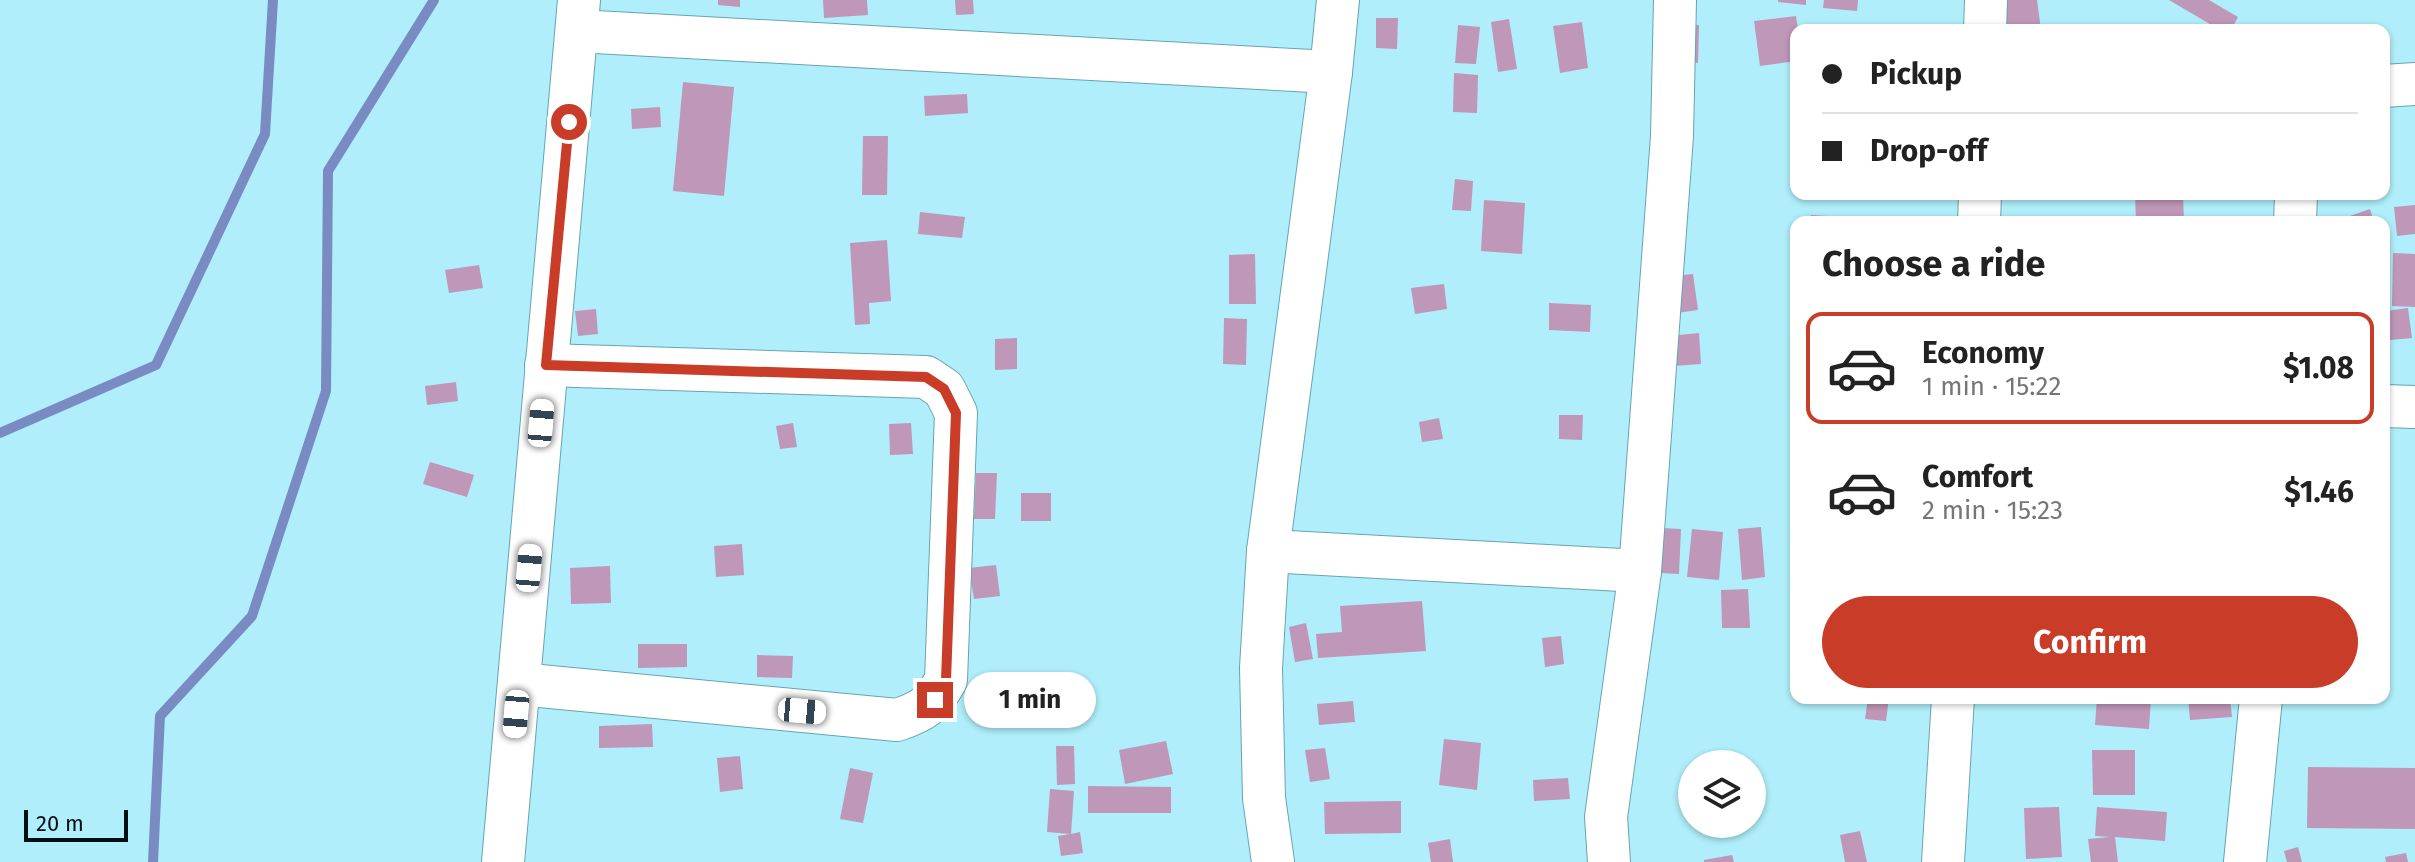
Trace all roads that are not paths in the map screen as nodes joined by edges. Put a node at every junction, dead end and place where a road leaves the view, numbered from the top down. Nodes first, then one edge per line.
1 (1338, 0) edge
2 (1675, 0) edge
3 (1986, 0) edge
4 (578, 16) edge
5 (1985, 24) edge
6 (1331, 72) junction
7 (2415, 84) edge
8 (2390, 86) edge
9 (546, 365) junction
10 (2390, 406) edge
11 (2415, 407) edge
12 (1268, 551) junction
13 (1640, 571) junction
14 (519, 684) junction
15 (1953, 704) edge
16 (2260, 704) edge
17 (503, 862) edge
18 (1273, 862) edge
19 (1609, 862) edge
20 (1943, 862) edge
21 (2245, 862) edge

1 - 6 street
2 - 13 street
3 - 5 street
4 - 6 street
4 - 9 street
6 - 12 street
7 - 8 street
9 - 14 street
9 - 14 street
10 - 11 street
12 - 13 street
12 - 18 street
13 - 19 street
14 - 17 street
15 - 20 street
16 - 21 street

